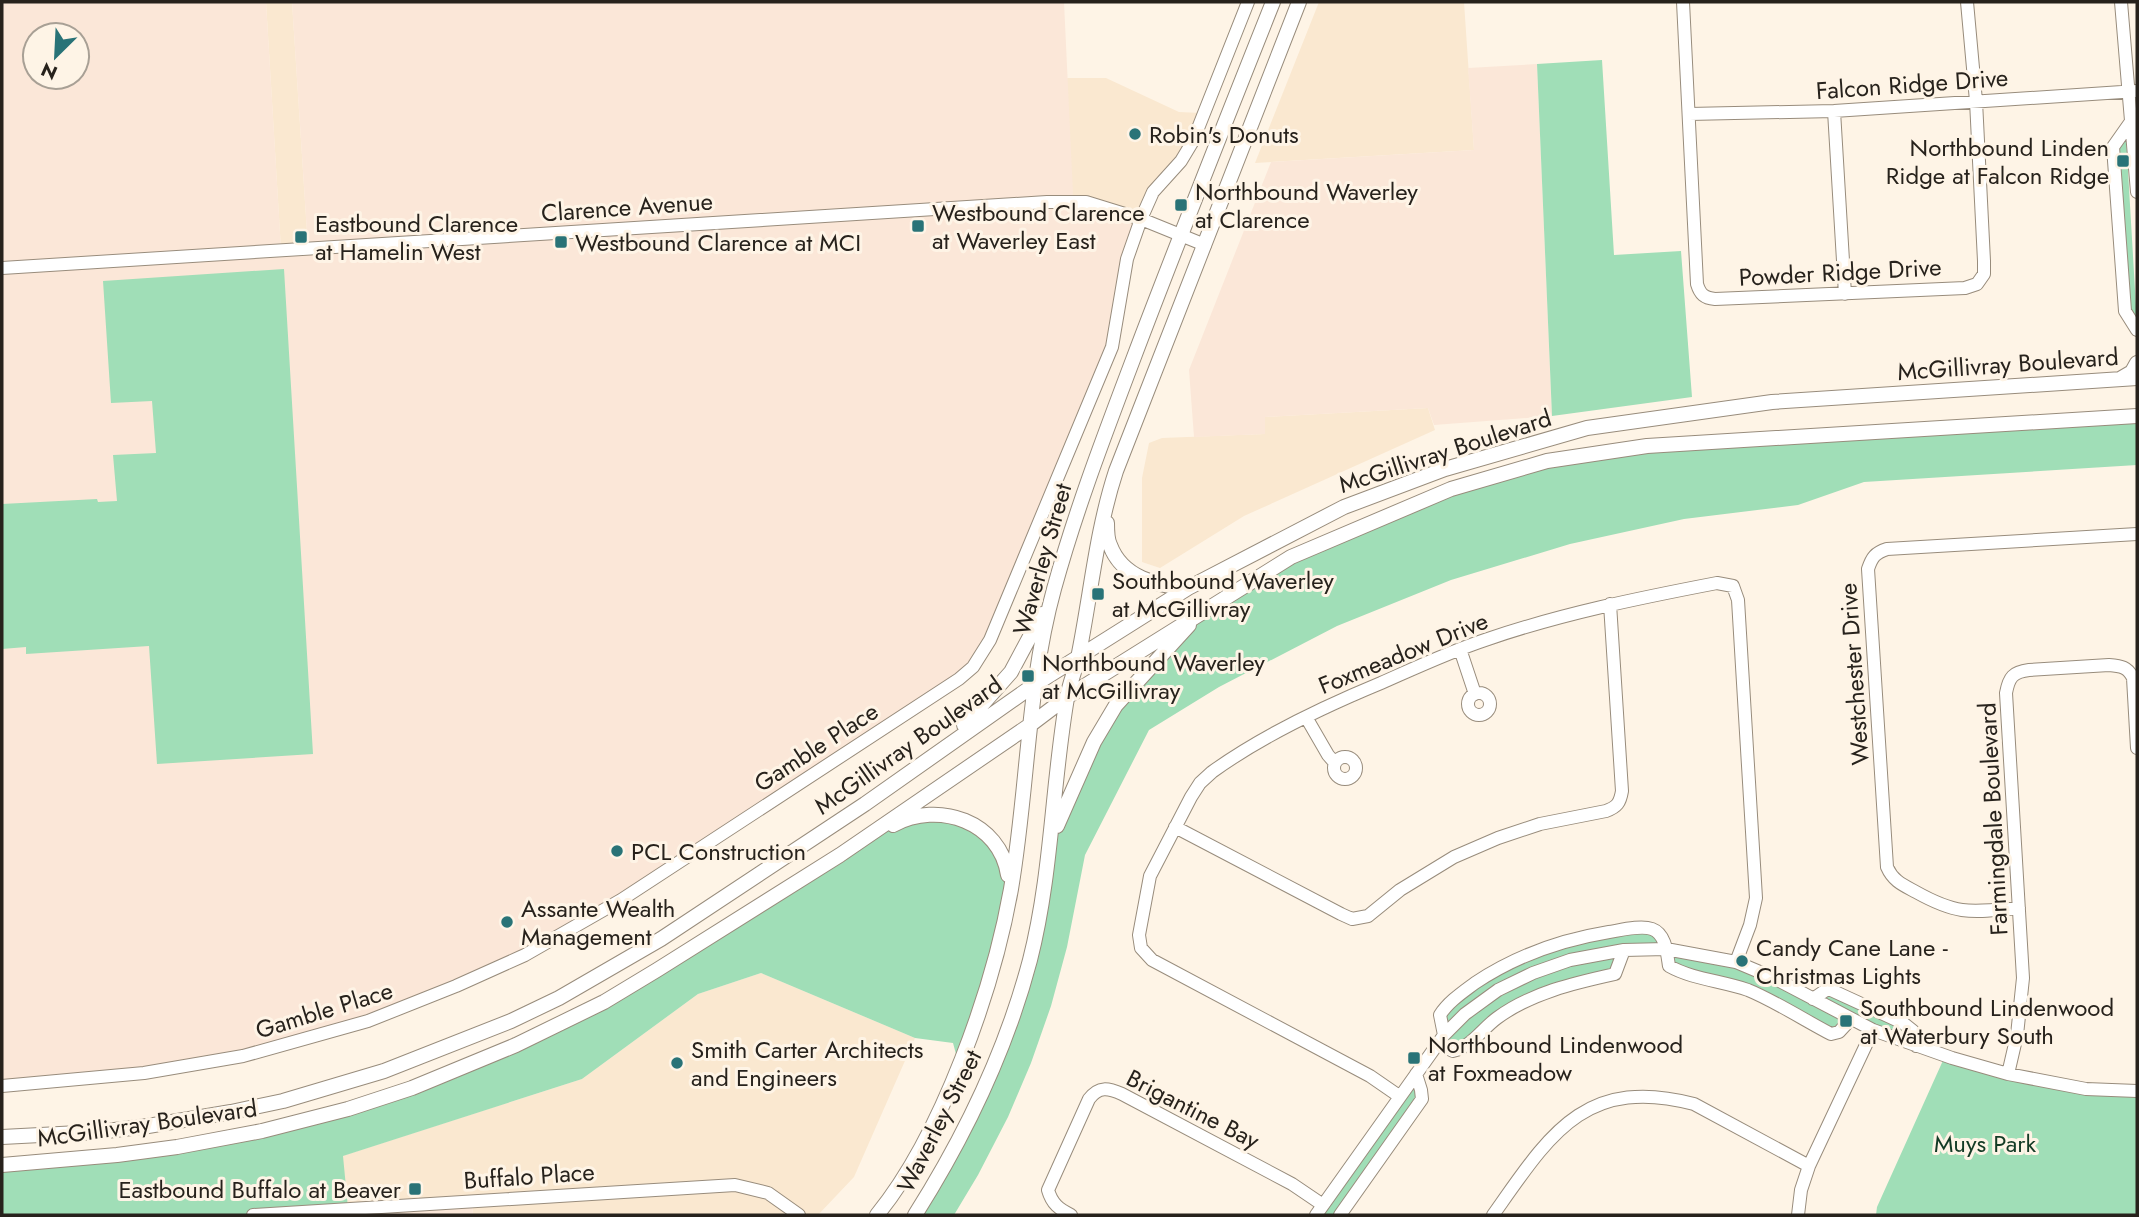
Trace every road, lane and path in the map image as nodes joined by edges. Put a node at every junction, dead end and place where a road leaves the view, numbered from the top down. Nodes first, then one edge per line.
1 (1248, 2) edge
2 (1273, 2) edge
3 (1299, 2) edge
4 (1683, 2) edge
5 (1967, 2) edge
6 (2121, 2) edge
7 (2134, 91) edge
8 (1976, 101) junction
9 (1834, 111) junction
10 (1689, 114) junction
11 (2132, 120) junction
12 (2137, 192) edge
13 (1141, 219) junction
14 (1180, 234) junction
15 (1205, 245) junction
16 (2, 268) edge
17 (1845, 295) junction
18 (2137, 330) edge
19 (2137, 363) edge
20 (2137, 378) edge
21 (2118, 380) junction
22 (2137, 416) edge
23 (1105, 505) junction
24 (2137, 534) edge
25 (1188, 588) junction
26 (1054, 591) junction
27 (1610, 604) junction
28 (1201, 612) junction
29 (1460, 649) junction
30 (1077, 660) junction
31 (1034, 685) junction
32 (1475, 694) dead end
33 (1067, 697) junction
34 (1306, 717) junction
35 (1030, 725) junction
36 (2137, 748) edge
37 (940, 749) junction
38 (1335, 762) dead end
39 (1175, 827) junction
40 (1051, 843) junction
41 (840, 855) junction
42 (1011, 890) junction
43 (2019, 908) junction
44 (1666, 949) junction
45 (1624, 950) junction
46 (1736, 962) junction
47 (1813, 999) junction
48 (1851, 1019) junction
49 (1873, 1030) junction
50 (1441, 1039) junction
51 (1916, 1046) junction
52 (1416, 1074) junction
53 (2008, 1074) junction
54 (2, 1086) edge
55 (2137, 1091) edge
56 (1399, 1097) junction
57 (2, 1137) edge
58 (2, 1165) edge
59 (1809, 1166) junction
60 (472, 1201) junction
61 (1320, 1210) edge
62 (881, 1211) edge
63 (253, 1215) edge
64 (473, 1215) edge
65 (799, 1215) edge
66 (863, 1215) edge
67 (915, 1215) edge
68 (1071, 1215) edge
69 (1340, 1215) edge
70 (1493, 1215) edge
71 (1798, 1215) edge

1 - 13 street, Gamble Place
2 - 14 main road, Waverley Street
3 - 15 main road, Waverley Street
4 - 10 street
5 - 8 street
6 - 7 street
7 - 8 street, Falcon Ridge Drive
7 - 11 street
8 - 9 street, Falcon Ridge Drive
8 - 17 street, Powder Ridge Drive
9 - 10 street, Falcon Ridge Drive
9 - 17 street
10 - 17 street, Powder Ridge Drive
11 - 12 street
11 - 18 street
13 - 14 street, Clarence Avenue
13 - 16 street, Clarence Avenue
13 - 54 street, Gamble Place
14 - 15 street, Clarence Avenue
14 - 26 main road, Waverley Street
15 - 23 main road, Waverley Street
19 - 21 main road
20 - 21 main road, McGillivray Boulevard
21 - 25 main road, McGillivray Boulevard
22 - 28 main road, McGillivray Boulevard
23 - 25 main road
23 - 30 main road, Waverley Street
24 - 43 street, Westchester Drive
25 - 30 main road, McGillivray Boulevard
26 - 31 main road, Waverley Street
26 - 37 main road
27 - 29 street, Foxmeadow Drive
27 - 39 street
27 - 46 street, Foxmeadow Drive
28 - 33 main road, McGillivray Boulevard
28 - 40 main road
29 - 32 street
29 - 34 street, Foxmeadow Drive
30 - 31 main road, McGillivray Boulevard
30 - 33 main road, Waverley Street
31 - 35 main road, Waverley Street
31 - 37 main road, McGillivray Boulevard
33 - 35 main road, McGillivray Boulevard
33 - 40 main road, Waverley Street
34 - 38 street
34 - 39 street, Foxmeadow Drive
35 - 41 main road, McGillivray Boulevard
35 - 42 main road, Waverley Street
36 - 43 street, Farmingdale Boulevard
37 - 57 main road, McGillivray Boulevard
39 - 56 street, Foxmeadow Drive
40 - 67 main road, Waverley Street
41 - 42 main road
41 - 58 main road, McGillivray Boulevard
42 - 62 main road, Waverley Street
43 - 53 street, Farmingdale Boulevard
44 - 45 street
44 - 46 street
44 - 48 street
44 - 50 street
45 - 50 street
45 - 50 street
46 - 47 street
47 - 48 street
47 - 51 street
48 - 49 street
49 - 51 street
49 - 59 street
50 - 52 street
51 - 53 street
52 - 56 street
52 - 69 street
53 - 55 street
56 - 61 street
59 - 70 street
59 - 71 street
60 - 63 street, Buffalo Place
60 - 64 street
60 - 65 street, Buffalo Place
61 - 68 street, Brigantine Bay
62 - 66 main road

